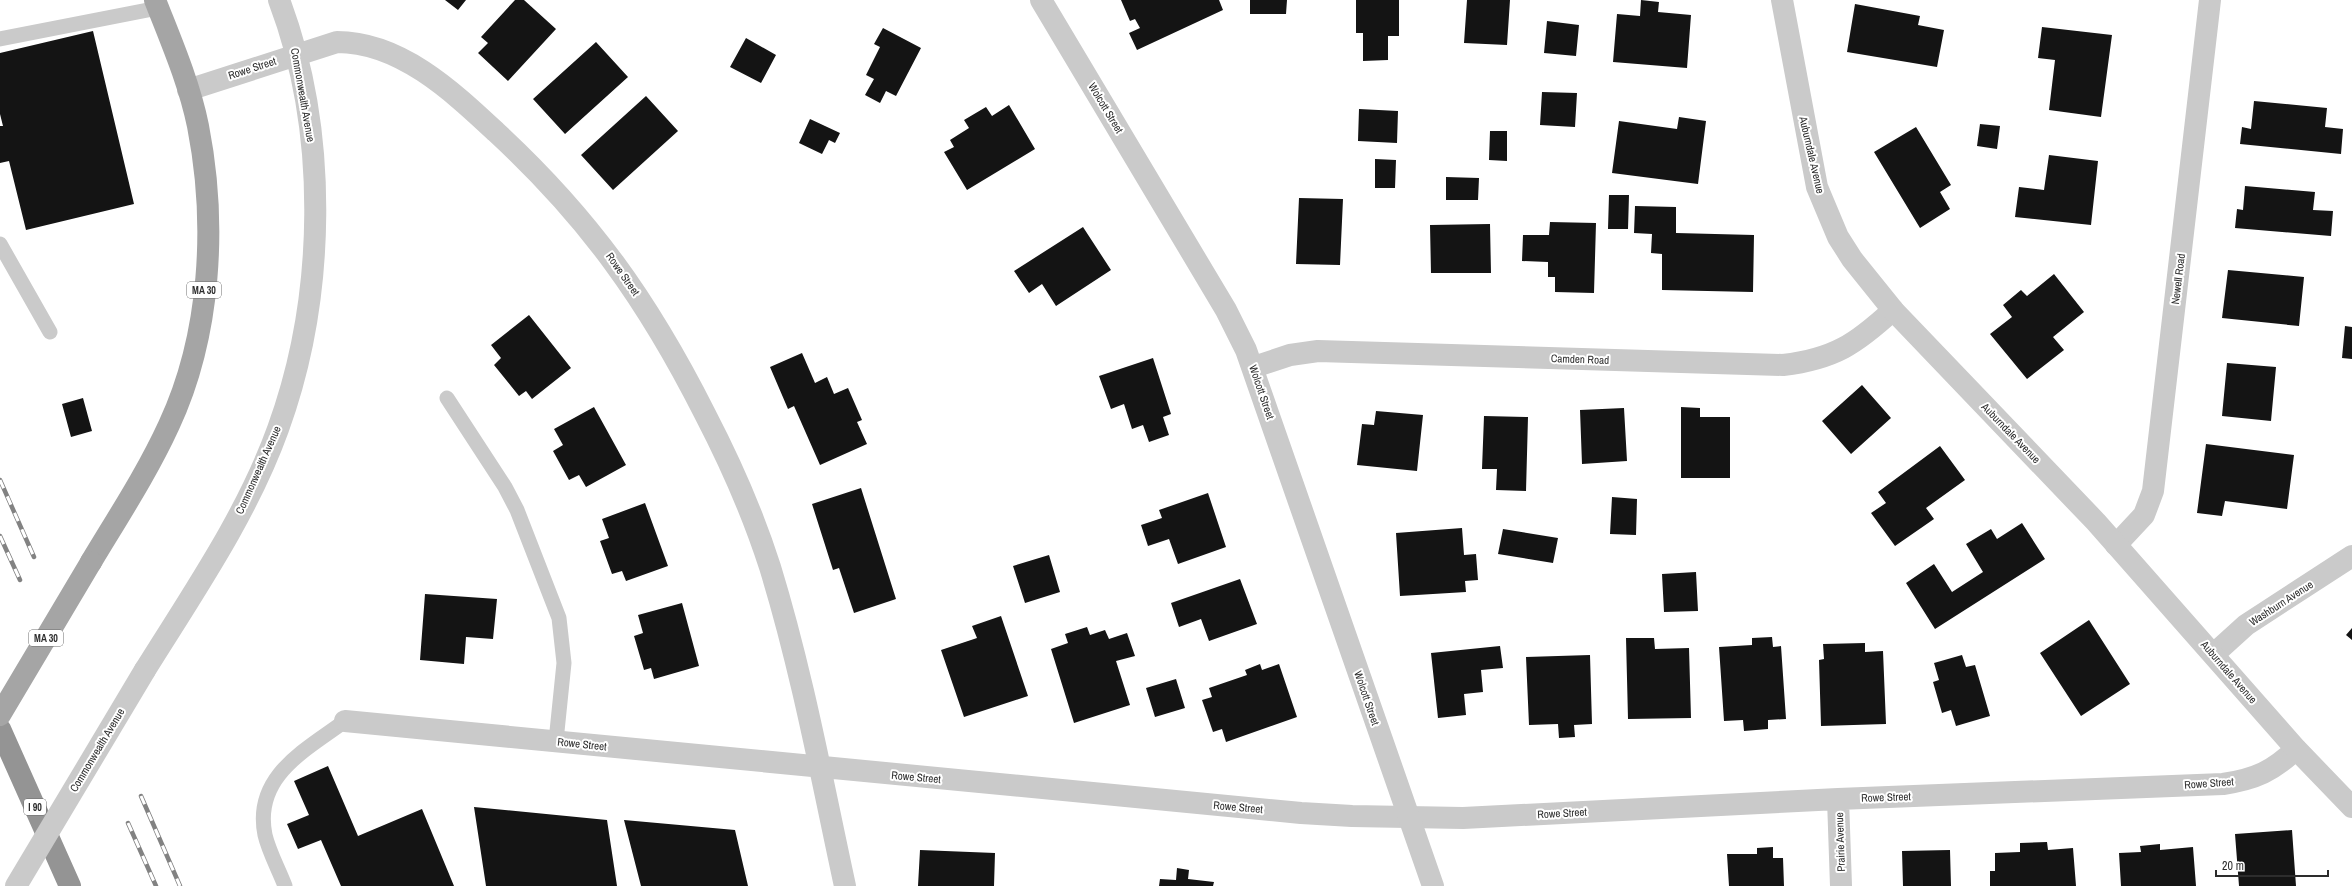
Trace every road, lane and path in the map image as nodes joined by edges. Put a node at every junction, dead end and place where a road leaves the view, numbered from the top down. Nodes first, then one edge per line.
1 (279, 0) edge
2 (1041, 0) edge
3 (1782, 0) edge
4 (2210, 0) edge
5 (157, 4) edge
6 (0, 40) edge
7 (297, 54) junction
8 (188, 90) junction
9 (0, 244) edge
10 (1893, 310) junction
11 (50, 332) dead end
12 (1254, 367) junction
13 (447, 398) dead end
14 (2116, 545) junction
15 (2352, 556) edge
16 (2214, 654) junction
17 (0, 715) edge
18 (345, 720) joint
19 (0, 729) edge
20 (556, 741) junction
21 (2296, 748) junction
22 (819, 768) junction
23 (1838, 799) junction
24 (2352, 807) edge
25 (1408, 818) junction
26 (16, 886) edge
27 (70, 886) edge
28 (285, 886) edge
29 (845, 886) edge
30 (1433, 886) edge
31 (1841, 886) edge

1 - 7 street, Commonwealth Avenue
2 - 12 street, Wolcott Street
3 - 10 street, Auburndale Avenue
4 - 14 street, Newell Road
5 - 6 lane
5 - 8 main road, MA 30
7 - 8 street, Rowe Street
7 - 22 street, Rowe Street
7 - 26 street, Commonwealth Avenue, bridge
8 - 17 main road, MA 30, bridge
9 - 11 lane
10 - 12 street, Camden Road
10 - 14 street, Auburndale Avenue
12 - 25 street, Wolcott Street
13 - 20 lane
14 - 16 street, Auburndale Avenue
15 - 16 street, Washburn Avenue
16 - 21 street, Auburndale Avenue
18 - 20 street, Rowe Street
18 - 28 lane
19 - 27 highway, I 90
20 - 22 street, Rowe Street
21 - 23 street, Rowe Street
21 - 24 street, Auburndale Avenue
22 - 25 street, Rowe Street
22 - 29 street, Rowe Street
23 - 25 street, Rowe Street
23 - 31 street, Prairie Avenue
25 - 30 street, Wolcott Street

